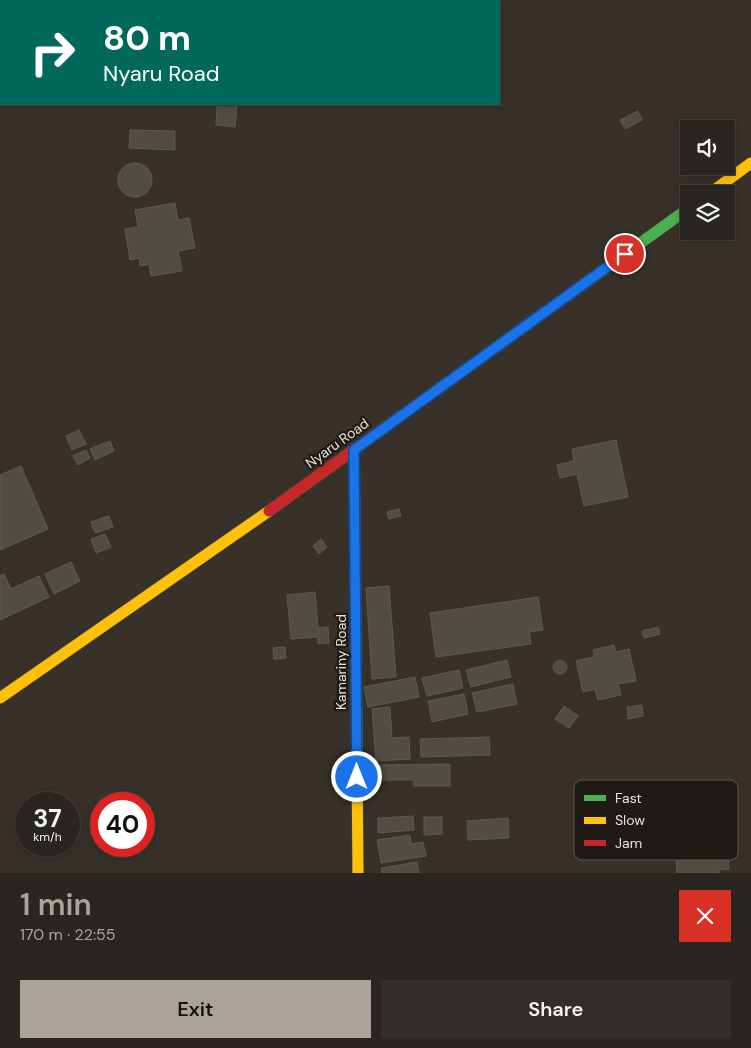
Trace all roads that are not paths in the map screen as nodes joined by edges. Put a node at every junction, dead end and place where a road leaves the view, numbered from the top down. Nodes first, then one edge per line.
1 (751, 163) edge
2 (721, 185) edge
3 (680, 215) edge
4 (354, 450) junction
5 (0, 698) edge
6 (358, 873) edge

1 - 2 main road
3 - 4 main road, Nyaru Road
4 - 5 main road, Nyaru Road
4 - 6 main road, Kamariny Road

